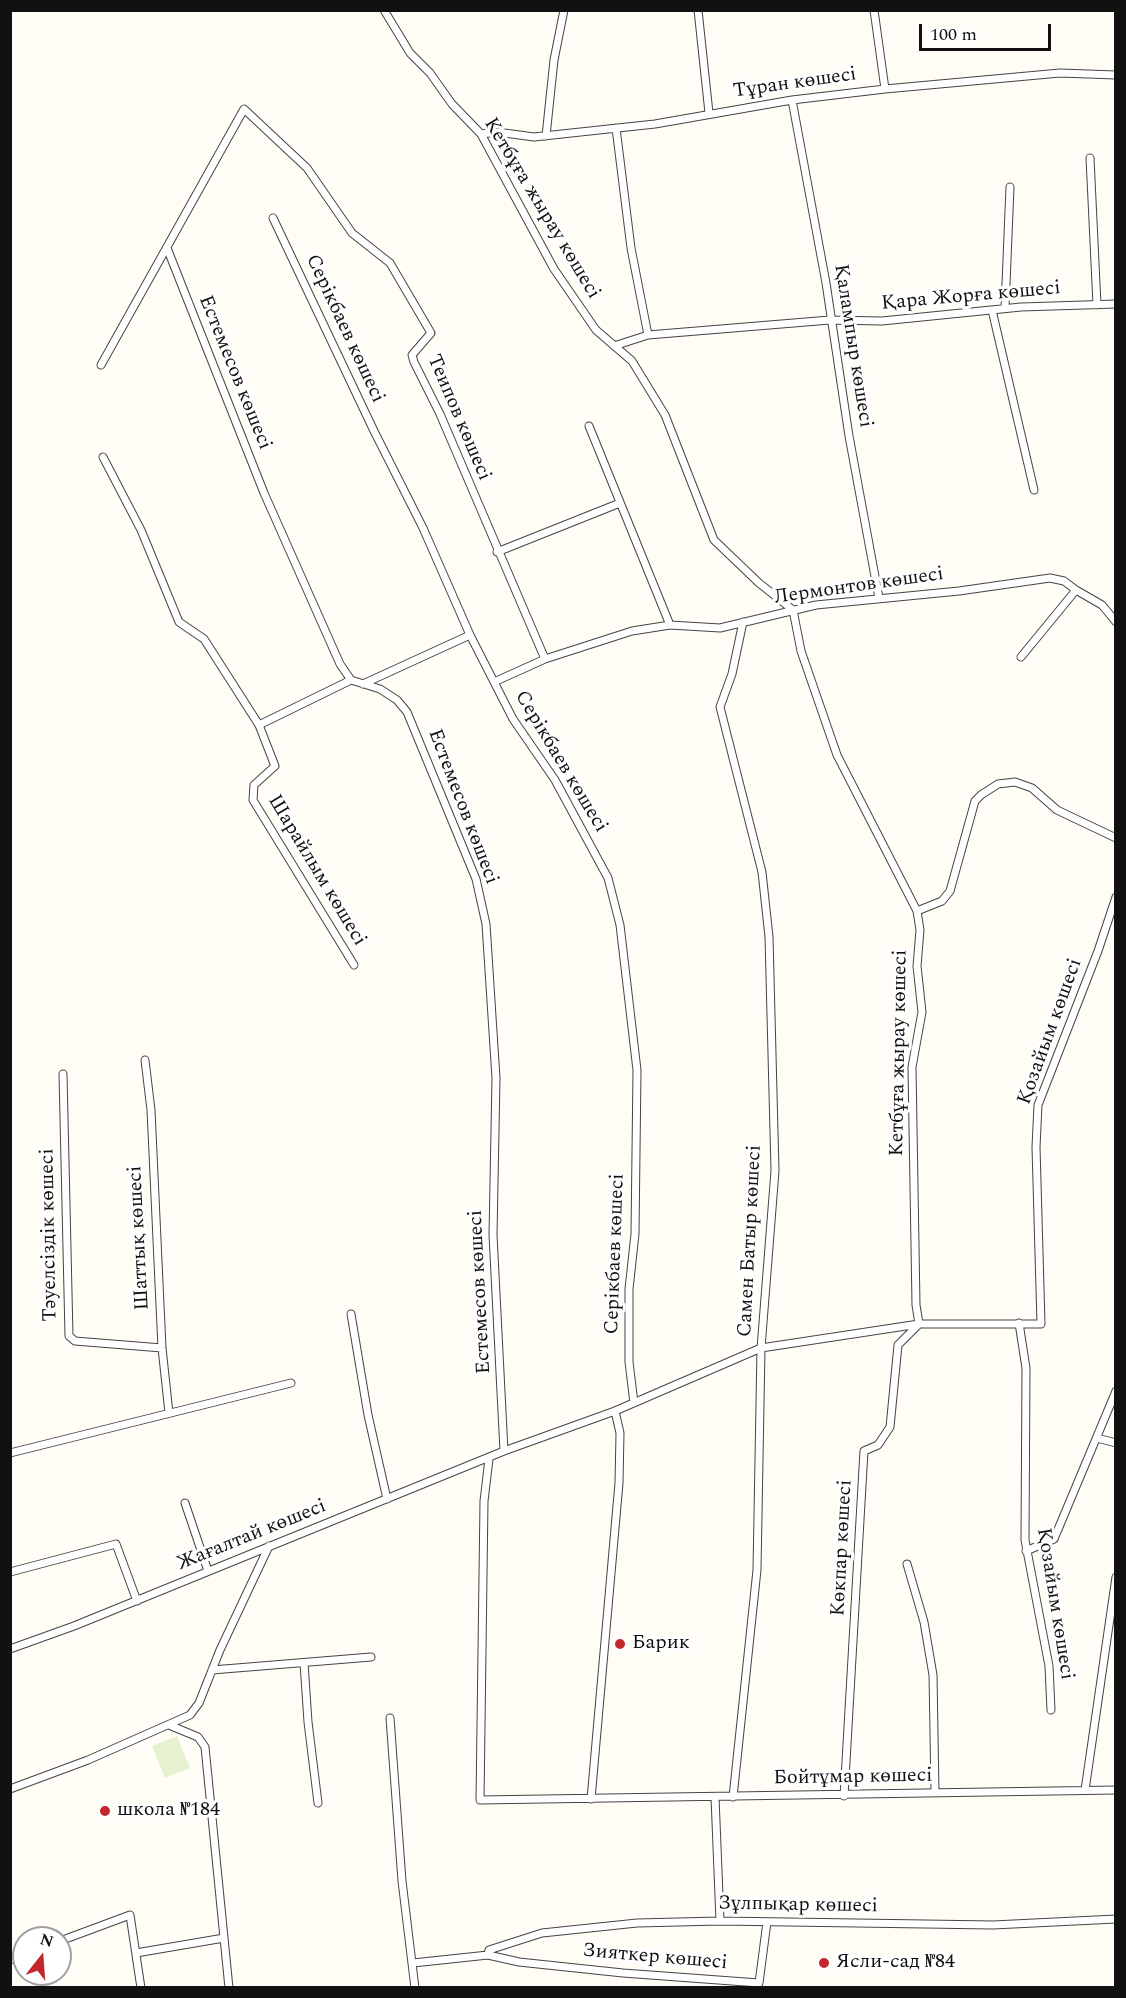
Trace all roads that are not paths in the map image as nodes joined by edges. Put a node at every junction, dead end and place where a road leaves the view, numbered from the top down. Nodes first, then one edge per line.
1 (384, 10) edge
2 (564, 10) edge
3 (698, 10) edge
4 (874, 10) edge
5 (1116, 75) edge
6 (885, 89) junction
7 (792, 100) junction
8 (709, 113) junction
9 (616, 128) junction
10 (481, 134) junction
11 (546, 136) junction
12 (1090, 158) dead end
13 (1010, 188) dead end
14 (273, 218) dead end
15 (167, 248) junction
16 (1097, 304) junction
17 (1116, 304) edge
18 (1005, 308) junction
19 (992, 310) junction
20 (830, 320) junction
21 (648, 335) junction
22 (615, 346) junction
23 (101, 365) dead end
24 (589, 426) dead end
25 (103, 457) dead end
26 (1034, 490) dead end
27 (620, 503) junction
28 (497, 552) junction
29 (1076, 590) junction
30 (879, 598) junction
31 (793, 610) junction
32 (743, 622) junction
33 (1116, 622) edge
34 (670, 625) junction
35 (470, 635) junction
36 (1022, 657) dead end
37 (545, 659) junction
38 (351, 680) junction
39 (494, 681) junction
40 (363, 684) junction
41 (259, 725) junction
42 (1116, 838) edge
43 (1116, 897) edge
44 (917, 911) junction
45 (354, 965) dead end
46 (145, 1060) dead end
47 (63, 1074) dead end
48 (351, 1314) dead end
49 (1019, 1323) junction
50 (919, 1324) junction
51 (162, 1348) junction
52 (761, 1348) junction
53 (291, 1383) dead end
54 (1116, 1391) edge
55 (634, 1403) junction
56 (615, 1412) junction
57 (169, 1413) junction
58 (1096, 1438) junction
59 (1116, 1443) edge
60 (504, 1451) junction
61 (10, 1453) edge
62 (489, 1459) junction
63 (387, 1499) junction
64 (185, 1503) dead end
65 (269, 1546) junction
66 (1026, 1551) junction
67 (907, 1564) dead end
68 (208, 1571) junction
69 (10, 1572) edge
70 (1116, 1576) edge
71 (137, 1601) junction
72 (10, 1648) edge
73 (371, 1657) dead end
74 (304, 1663) junction
75 (212, 1670) junction
76 (1051, 1710) dead end
77 (390, 1718) dead end
78 (169, 1725) junction
79 (10, 1789) edge
80 (1085, 1790) junction
81 (1116, 1790) edge
82 (935, 1793) junction
83 (844, 1796) junction
84 (714, 1797) junction
85 (733, 1797) junction
86 (591, 1799) junction
87 (318, 1803) dead end
88 (1116, 1919) edge
89 (720, 1921) junction
90 (767, 1922) junction
91 (72, 1937) edge
92 (224, 1938) junction
93 (136, 1953) junction
94 (488, 1955) junction
95 (413, 1963) junction
96 (141, 1988) edge
97 (229, 1988) edge
98 (416, 1988) edge

1 - 10 street, Кетбұға жырау көшесі
2 - 11 street
3 - 8 street
4 - 6 street
5 - 6 street, Тұран көшесі
6 - 7 street, Тұран көшесі
7 - 8 street, Тұран көшесі
7 - 20 street, Қалампыр көшесі
8 - 9 street, Тұран көшесі
9 - 11 street, Тұран көшесі
9 - 21 street
10 - 11 street, Тұран көшесі
10 - 22 street, Кетбұға жырау көшесі
12 - 16 street
13 - 18 street
14 - 35 street, Серікбаев көшесі
15 - 23 street
15 - 28 street, Теипов көшесі
15 - 38 street, Естемесов көшесі
16 - 17 street, Қара Жорға көшесі
16 - 18 street, Қара Жорға көшесі
18 - 19 street, Қара Жорға көшесі
19 - 20 street, Қара Жорға көшесі
19 - 26 street
20 - 21 street, Қара Жорға көшесі
20 - 30 street, Қалампыр көшесі
21 - 22 street, Қара Жорға көшесі
22 - 31 street, Кетбұға жырау көшесі
24 - 27 street
25 - 41 street, Шарайлым көшесі
27 - 28 street
27 - 34 street
28 - 37 street, Теипов көшесі
29 - 30 street, Лермонтов көшесі
29 - 33 street, Лермонтов көшесі
29 - 36 street
30 - 31 street, Лермонтов көшесі
31 - 32 street, Лермонтов көшесі
31 - 44 street, Кетбұға жырау көшесі
32 - 34 street, Лермонтов көшесі
32 - 52 street, Самен Батыр көшесі
34 - 37 street, Лермонтов көшесі
35 - 39 street, Серікбаев көшесі
35 - 40 street
37 - 39 street, Лермонтов көшесі
38 - 40 street, Естемесов көшесі
38 - 41 street
39 - 55 street, Серікбаев көшесі
40 - 60 street, Естемесов көшесі
41 - 45 street, Шарайлым көшесі
42 - 44 street
43 - 49 street, Қозайым көшесі
44 - 50 street, Кетбұға жырау көшесі
46 - 51 street, Шаттық көшесі
47 - 51 street, Тәуелсіздік көшесі
48 - 63 street
49 - 50 street
49 - 66 street, Қозайым көшесі
50 - 52 street
50 - 83 street, Көкпар көшесі
51 - 57 street, Шаттық көшесі
52 - 55 street
52 - 85 street, Самен Батыр көшесі
53 - 57 street
54 - 58 street
55 - 56 street, Жағалтай көшесі
56 - 60 street, Жағалтай көшесі
56 - 86 street
57 - 61 street
58 - 59 street
58 - 66 street
60 - 62 street, Жағалтай көшесі
62 - 63 street, Жағалтай көшесі
62 - 86 street, Бойтұмар көшесі
63 - 65 street, Жағалтай көшесі
64 - 68 street
65 - 68 street, Жағалтай көшесі
65 - 75 street
66 - 76 street, Қозайым көшесі
67 - 82 street
68 - 71 street, Жағалтай көшесі
69 - 71 street
70 - 80 street
71 - 72 street, Жағалтай көшесі
73 - 74 street
74 - 75 street
74 - 87 street
75 - 78 street
77 - 95 street
78 - 79 street
78 - 92 street
80 - 81 street, Бойтұмар көшесі
80 - 82 street, Бойтұмар көшесі
82 - 83 street, Бойтұмар көшесі
83 - 85 street, Бойтұмар көшесі
84 - 85 street, Бойтұмар көшесі
84 - 86 street, Бойтұмар көшесі
84 - 89 street
88 - 90 street, Зұлпықар көшесі
89 - 90 street, Зұлпықар көшесі
89 - 94 street, Зұлпықар көшесі
90 - 94 street, Зияткер көшесі
91 - 93 street
92 - 93 street
92 - 97 street
93 - 96 street
94 - 95 street
95 - 98 street

